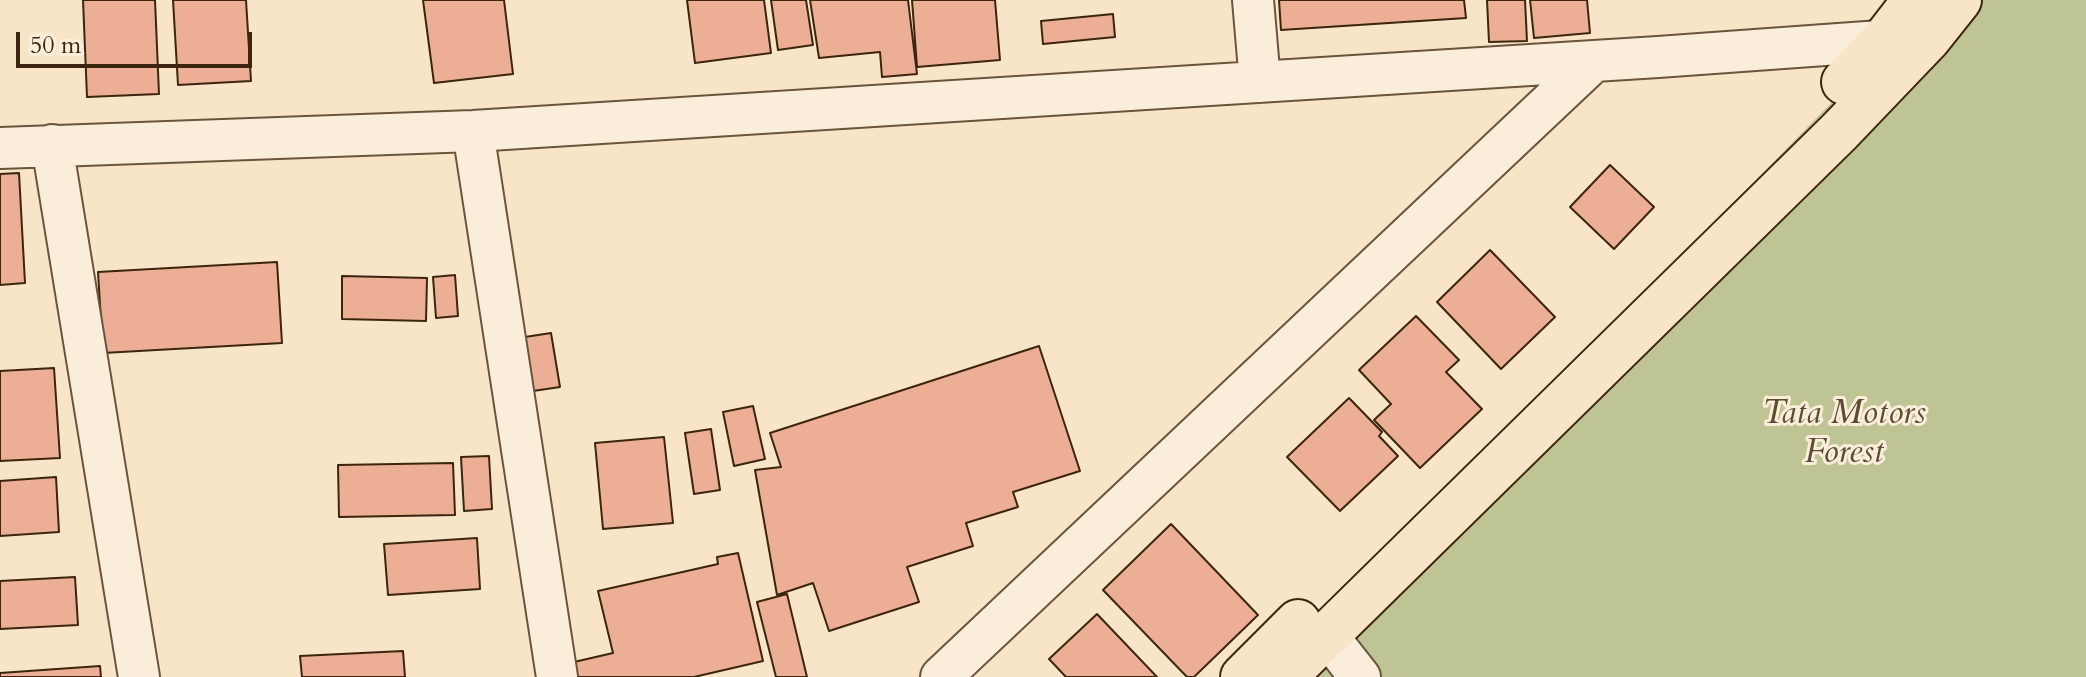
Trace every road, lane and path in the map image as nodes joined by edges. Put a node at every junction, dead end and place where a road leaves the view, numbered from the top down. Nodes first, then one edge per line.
1 (1253, 0) edge
2 (1959, 0) edge
3 (1922, 19) edge
4 (1885, 39) junction
5 (1594, 61) junction
6 (1260, 82) junction
7 (473, 131) junction
8 (52, 145) junction
9 (0, 148) edge
10 (1327, 635) junction
11 (139, 677) edge
12 (557, 677) edge
13 (941, 677) edge
14 (1243, 677) edge
15 (1284, 677) edge
16 (1360, 677) edge

1 - 6 street
2 - 3 main road
3 - 4 main road
3 - 10 main road
4 - 5 street
4 - 14 main road
5 - 6 street
5 - 13 street
6 - 7 street
7 - 8 street
7 - 12 street
8 - 9 street
8 - 11 street
10 - 15 main road
10 - 16 street

